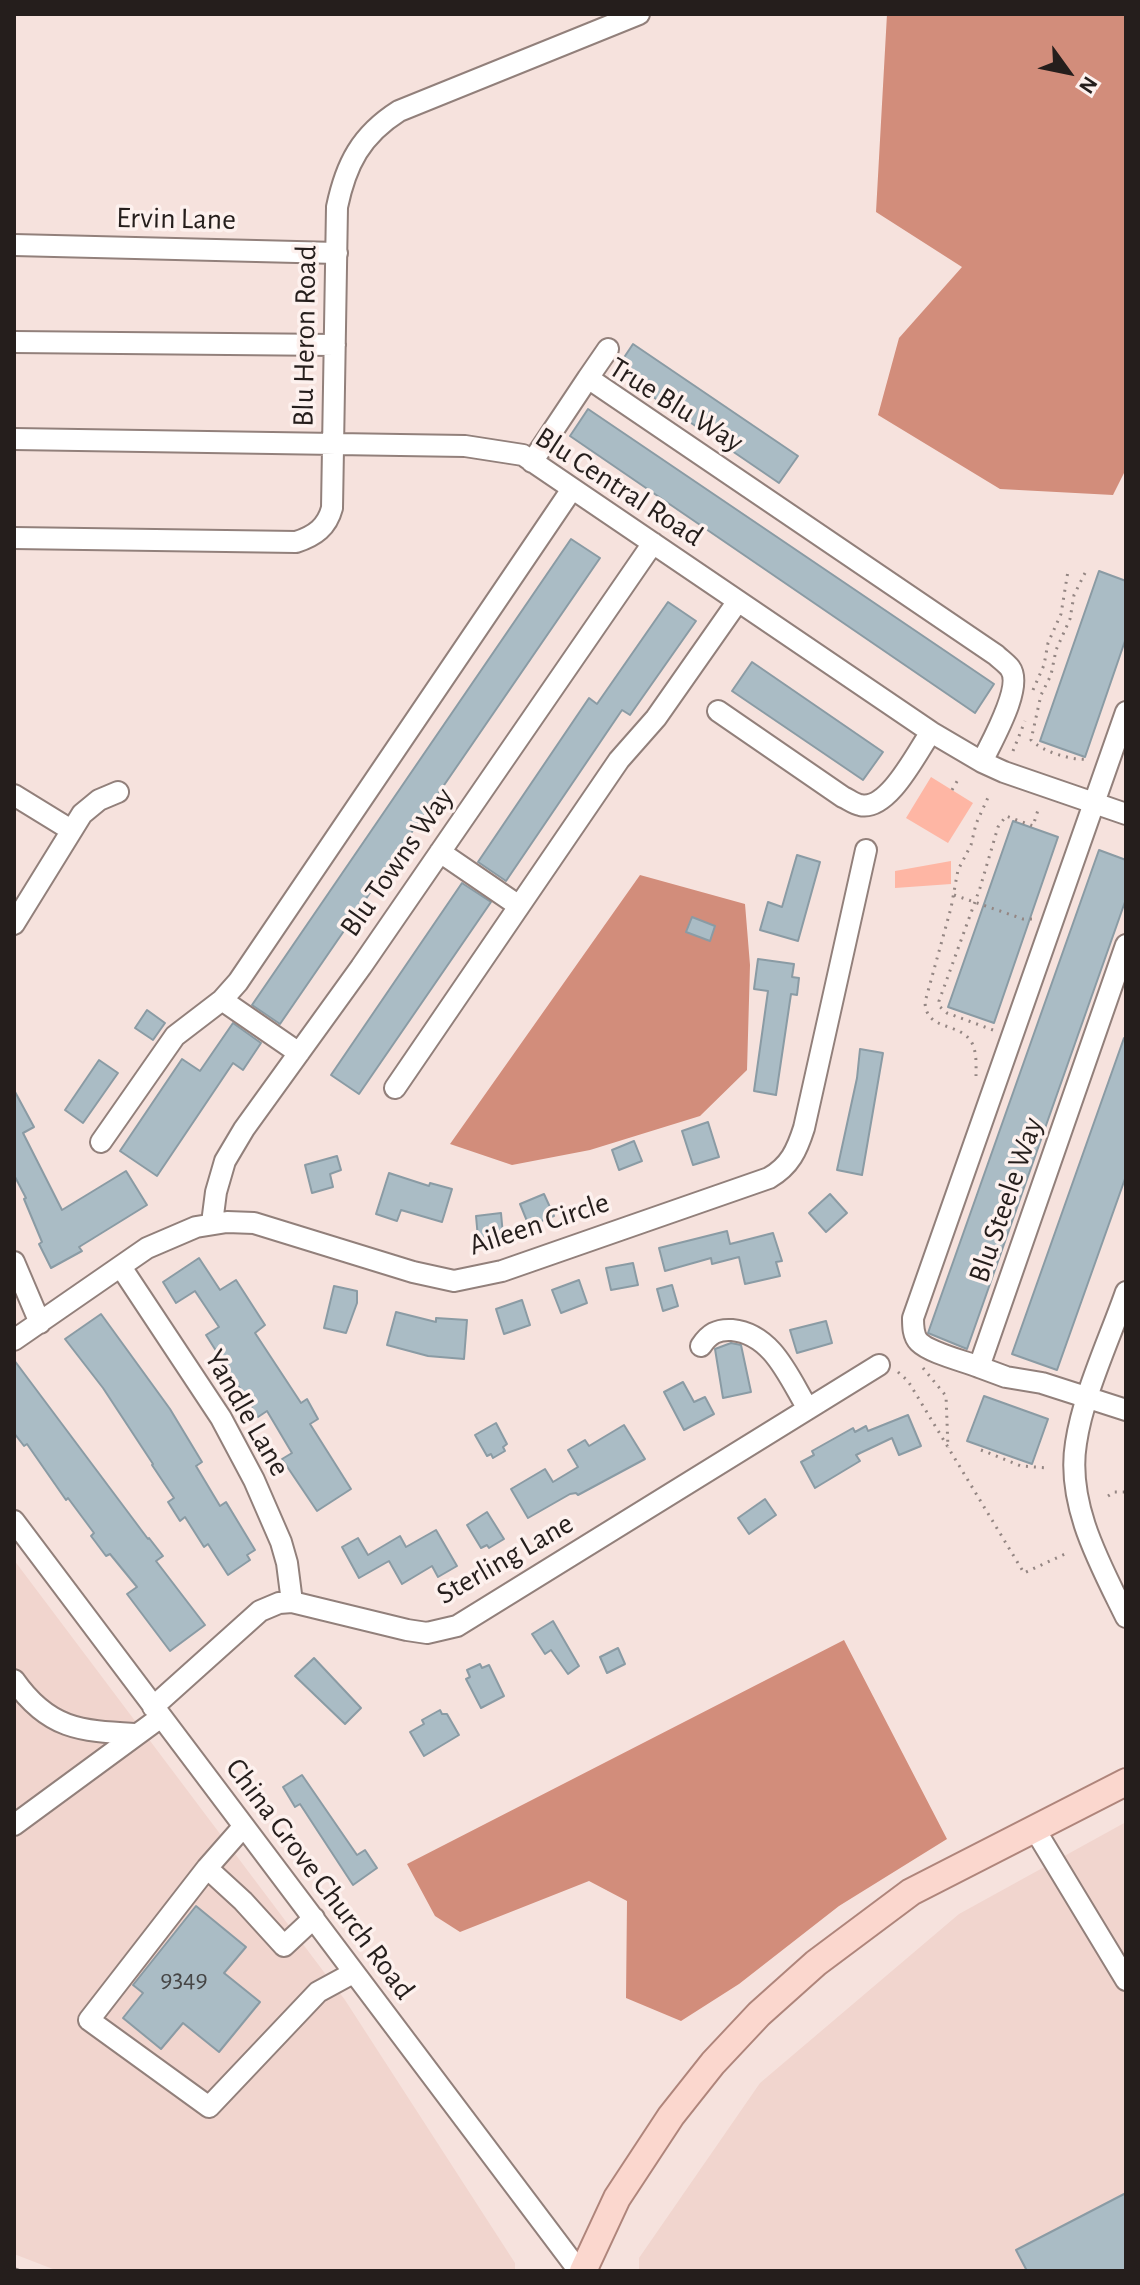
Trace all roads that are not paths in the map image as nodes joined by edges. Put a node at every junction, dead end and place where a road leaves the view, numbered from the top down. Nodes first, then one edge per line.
1 (639, 14) edge
2 (14, 245) edge
3 (337, 253) junction
4 (14, 342) edge
5 (335, 345) junction
6 (608, 349) dead end
7 (588, 378) junction
8 (14, 439) edge
9 (334, 444) junction
10 (532, 462) junction
11 (572, 489) junction
12 (14, 538) edge
13 (653, 543) junction
14 (738, 601) junction
15 (718, 711) dead end
16 (1126, 712) edge
17 (931, 732) junction
18 (982, 762) junction
19 (118, 792) dead end
20 (14, 795) edge
21 (1095, 803) junction
22 (1126, 814) edge
23 (71, 830) junction
24 (866, 850) dead end
25 (440, 852) junction
26 (519, 906) junction
27 (16, 918) edge
28 (1126, 945) edge
29 (222, 1000) junction
30 (299, 1053) junction
31 (395, 1088) dead end
32 (101, 1142) dead end
33 (212, 1223) junction
34 (14, 1262) edge
35 (121, 1267) junction
36 (1126, 1292) edge
37 (40, 1323) junction
38 (14, 1340) edge
39 (701, 1346) dead end
40 (979, 1367) junction
41 (885, 1368) road end
42 (1089, 1397) junction
43 (808, 1409) junction
44 (1126, 1410) edge
45 (14, 1521) edge
46 (21, 1544) edge
47 (292, 1602) junction
48 (1126, 1617) edge
49 (14, 1680) edge
50 (157, 1712) junction
51 (137, 1734) junction
52 (1126, 1782) edge
53 (14, 1825) edge
54 (243, 1827) junction
55 (1034, 1828) junction
56 (207, 1868) junction
57 (314, 1918) junction
58 (353, 1973) junction
59 (1126, 1980) edge
60 (581, 2271) edge

1 - 3 street, Blu Heron Road
2 - 3 street, Ervin Lane
3 - 5 street, Blu Heron Road
4 - 5 street
5 - 9 street, Blu Heron Road
6 - 7 street
7 - 10 street, True Blu Way
7 - 18 street, True Blu Way
8 - 9 street, Blu Central Road
9 - 10 street, Blu Central Road
9 - 12 street, Blu Heron Road
10 - 11 street, Blu Central Road
11 - 13 street, Blu Central Road
11 - 29 street
13 - 14 street, Blu Central Road
13 - 25 street, Blu Towns Way
14 - 17 street, Blu Central Road
14 - 26 street
15 - 17 street
16 - 21 street
17 - 18 street, Blu Central Road
18 - 21 street, Blu Central Road
19 - 23 street
20 - 23 street
21 - 22 street, Blu Central Road
21 - 40 street
23 - 27 street
24 - 33 street, Aileen Circle
25 - 26 street
25 - 30 street, Blu Towns Way
26 - 31 street
28 - 40 street, Blu Steele Way
29 - 30 street
29 - 32 street
30 - 33 street, Blu Towns Way
33 - 35 street, Aileen Circle
34 - 37 street
35 - 37 street, Aileen Circle
35 - 47 street, Yandle Lane
36 - 42 street
37 - 38 street, Aileen Circle
39 - 43 street
40 - 42 street
41 - 43 street, Sterling Lane
42 - 44 street
42 - 48 street
43 - 47 street, Sterling Lane
45 - 46 street, China Grove Church Road
46 - 50 street, China Grove Church Road
47 - 50 street
49 - 51 street
50 - 51 street
50 - 54 street, China Grove Church Road
51 - 53 street
52 - 55 main road
54 - 56 street
54 - 57 street, China Grove Church Road
55 - 59 street
55 - 60 main road
56 - 57 street
56 - 58 street
57 - 58 street, China Grove Church Road
58 - 60 street, China Grove Church Road

